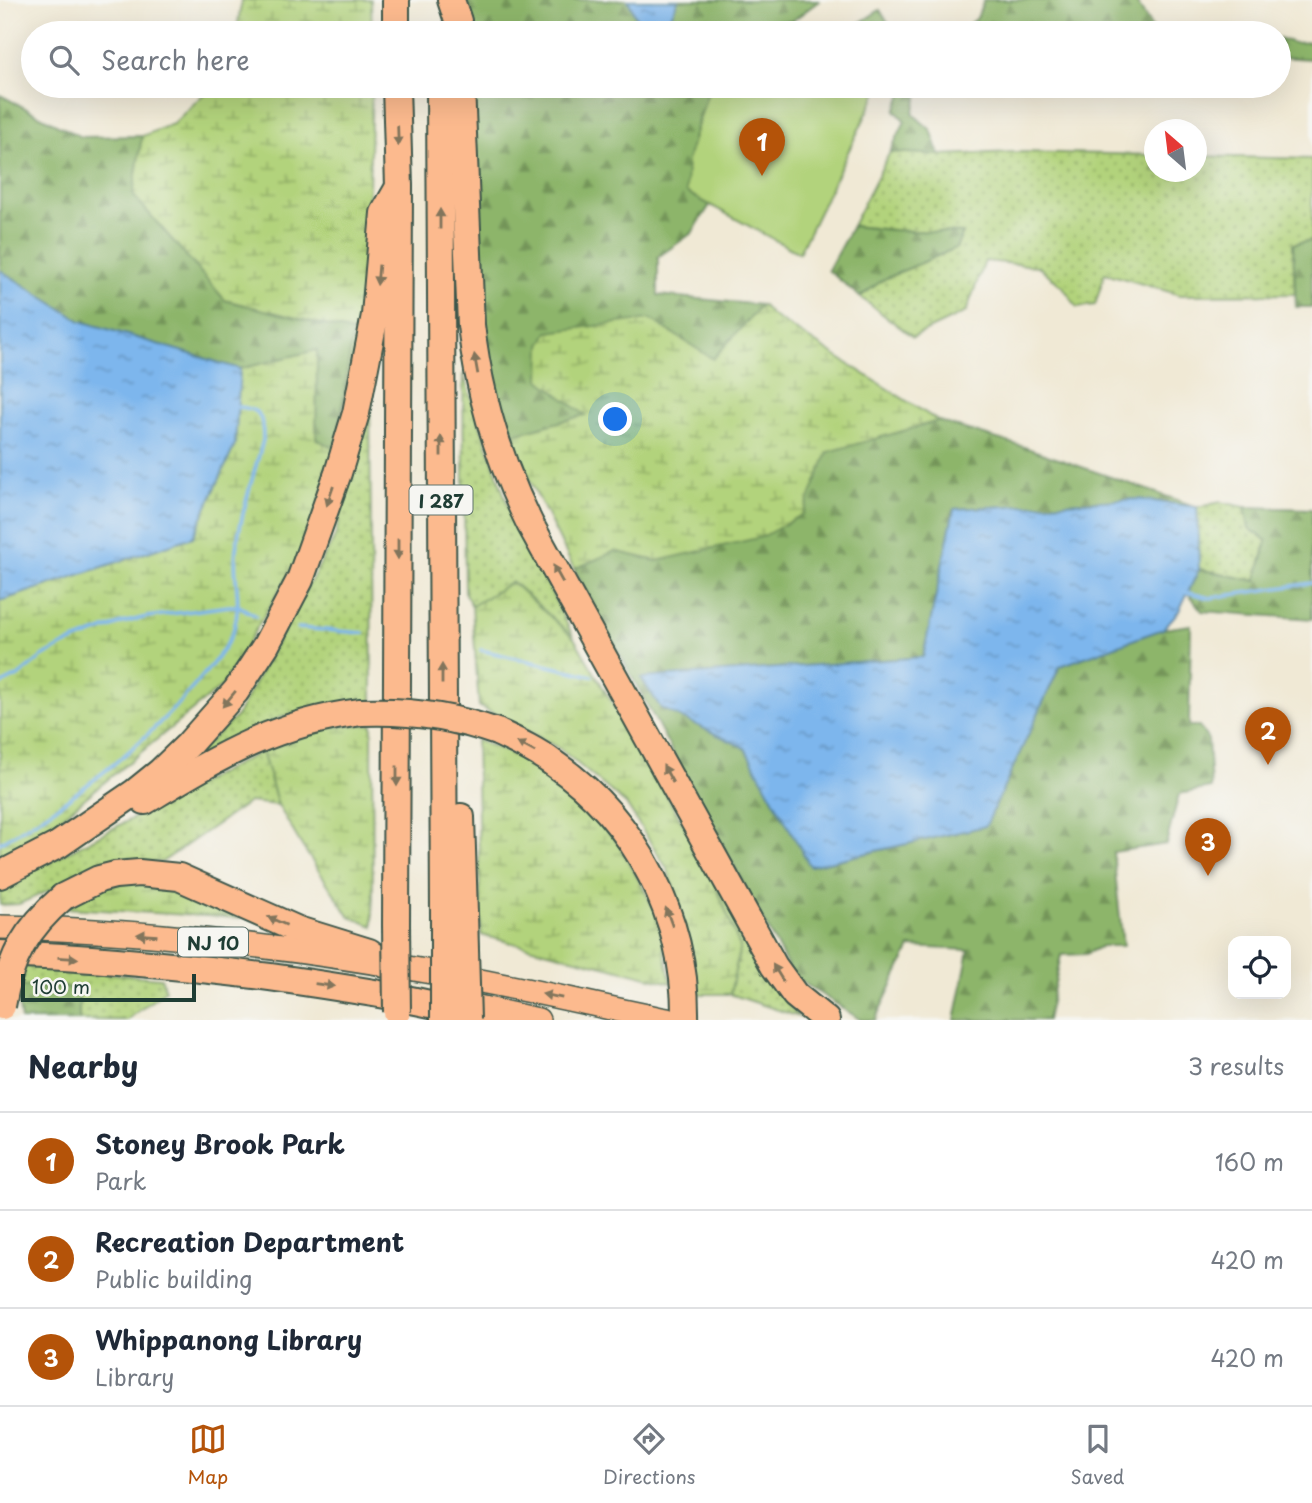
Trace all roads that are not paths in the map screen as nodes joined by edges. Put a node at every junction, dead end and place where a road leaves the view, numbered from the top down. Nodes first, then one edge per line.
1 (396, 0) edge
2 (441, 0) edge
3 (451, 0) edge
4 (396, 21) edge
5 (440, 21) edge
6 (458, 21) edge
7 (396, 98) edge
8 (440, 98) edge
9 (462, 98) edge
10 (399, 187) junction
11 (0, 876) edge
12 (454, 914) junction
13 (0, 927) edge
14 (0, 954) edge
15 (385, 964) junction
16 (368, 990) junction
17 (2, 1013) edge
18 (397, 1017) edge
19 (444, 1020) edge
20 (467, 1020) edge
21 (495, 1020) edge
22 (538, 1020) edge
23 (667, 1020) edge
24 (685, 1020) edge
25 (826, 1020) edge

1 - 4 highway
2 - 5 highway
3 - 6 highway
7 -> 10 highway, I 287
12 -> 8 highway, I 287
25 -> 9 highway
10 -> 11 highway
10 -> 18 highway, I 287, bridge
24 -> 11 highway, bridge
12 - 19 highway, I 287, bridge
12 - 20 highway, bridge
15 -> 13 main road, NJ 10
14 -> 16 highway, NJ 10
15 -> 17 highway, bridge
23 -> 15 main road, NJ 10
16 - 21 highway
16 - 22 main road, NJ 10

